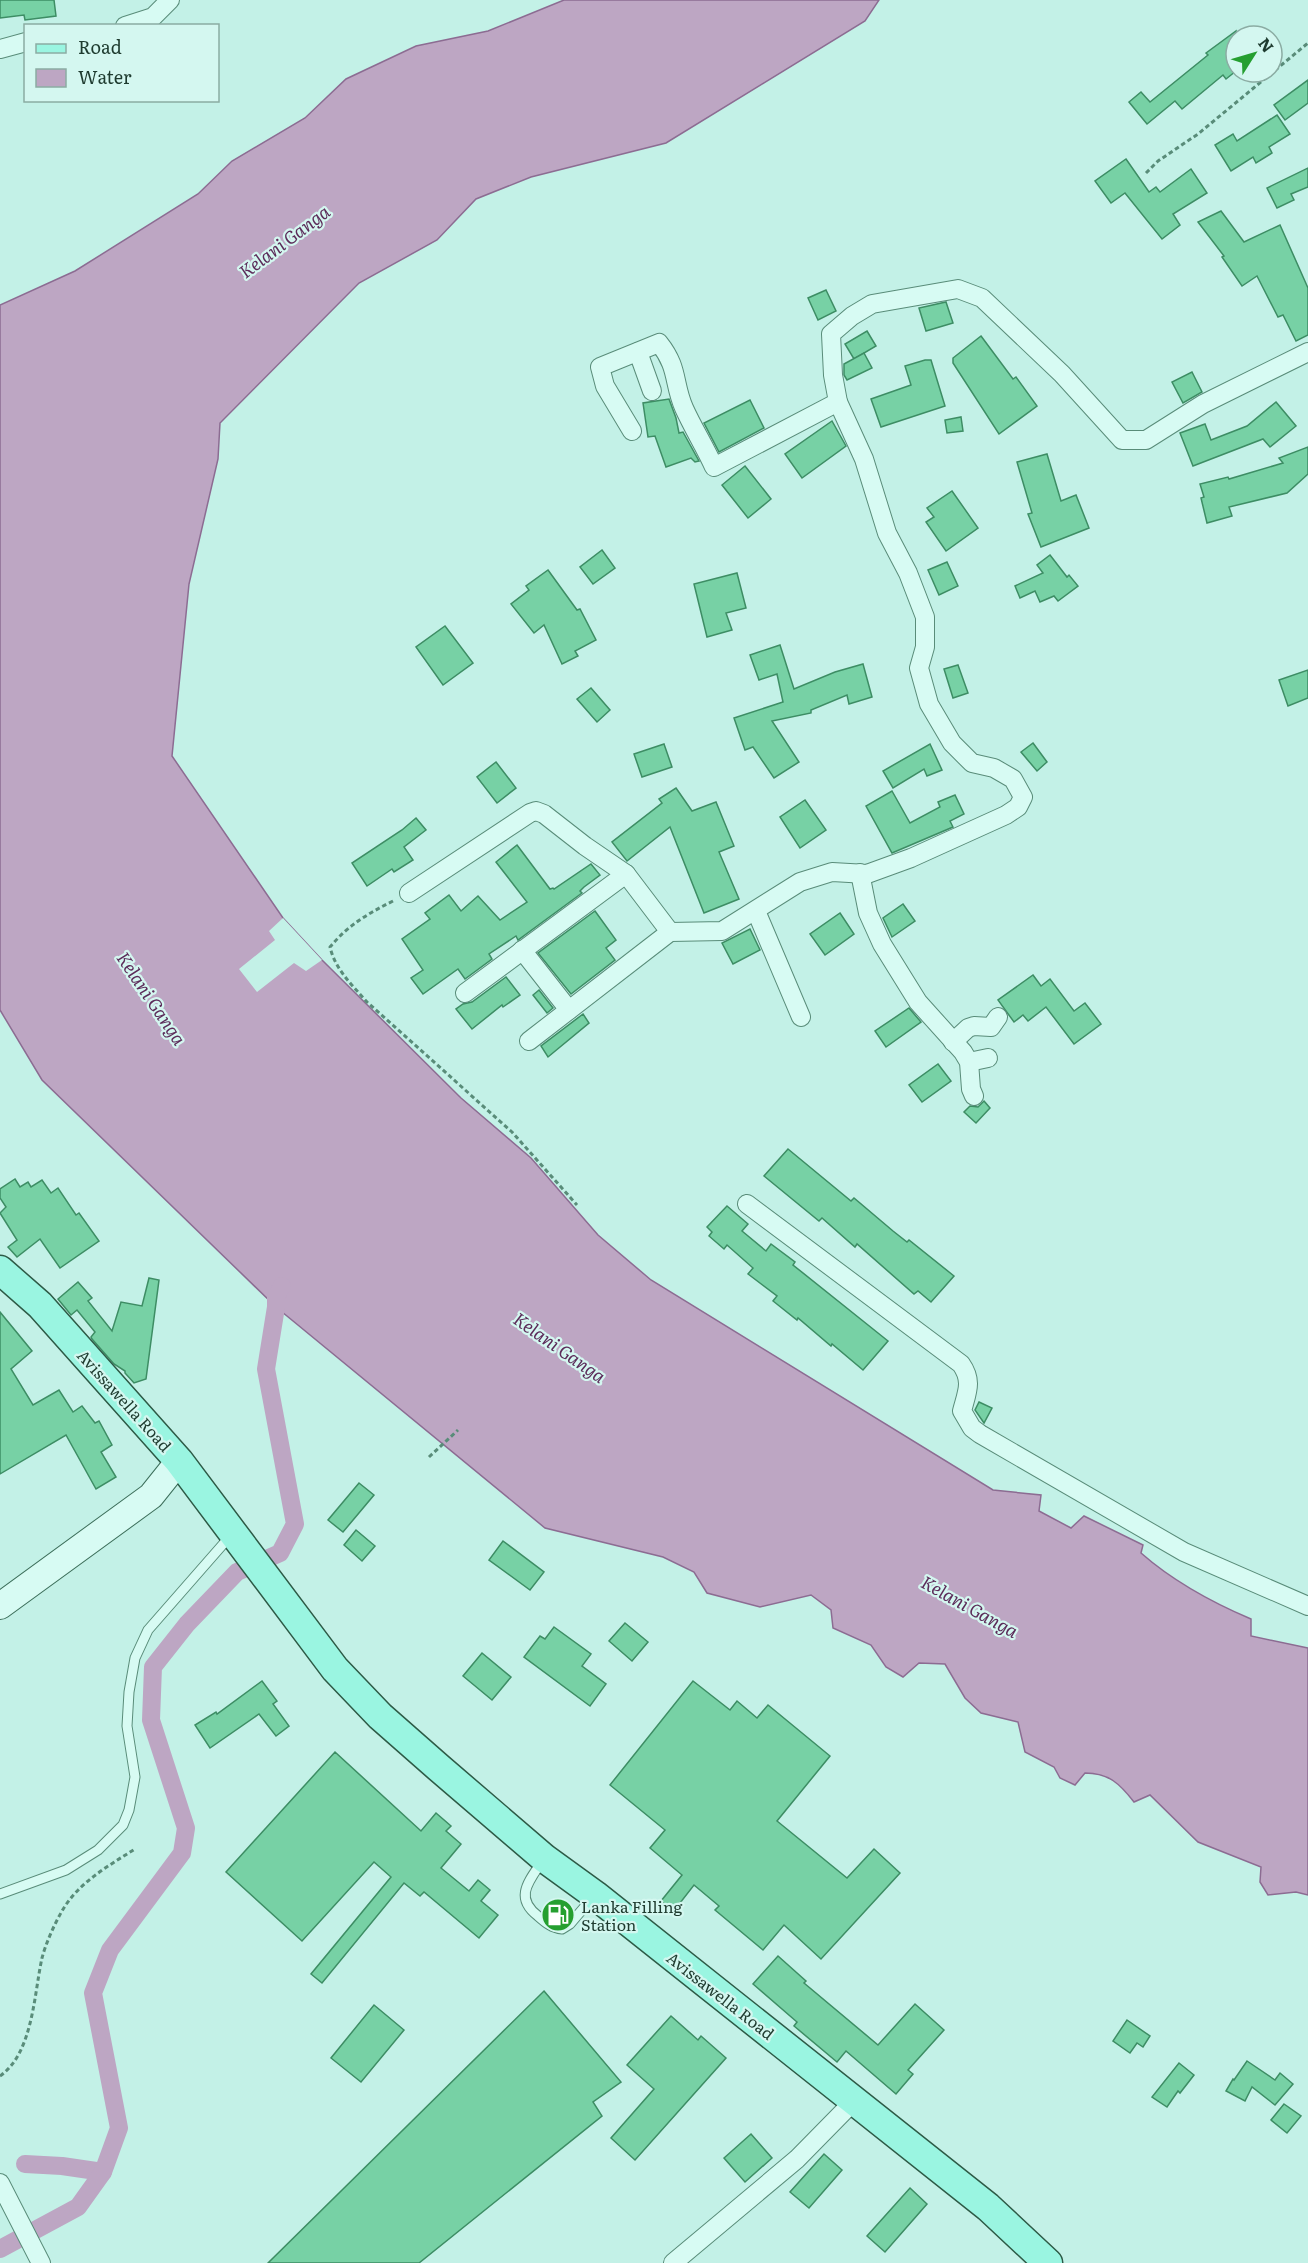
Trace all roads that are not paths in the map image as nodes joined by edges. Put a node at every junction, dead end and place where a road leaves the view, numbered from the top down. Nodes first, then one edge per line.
1 (170, 0) edge
2 (130, 24) edge
3 (24, 43) edge
4 (0, 49) edge
5 (638, 352) junction
6 (1308, 352) edge
7 (652, 391) dead end
8 (838, 402) junction
9 (632, 431) dead end
10 (860, 873) junction
11 (626, 874) junction
12 (409, 893) road end
13 (756, 911) junction
14 (670, 932) junction
15 (522, 950) junction
16 (465, 993) dead end
17 (569, 1010) junction
18 (801, 1017) dead end
19 (998, 1017) dead end
20 (530, 1041) dead end
21 (953, 1042) junction
22 (988, 1058) dead end
23 (969, 1062) junction
24 (974, 1096) dead end
25 (747, 1204) dead end
26 (0, 1270) edge
27 (179, 1461) junction
28 (236, 1537) junction
29 (0, 1606) edge
30 (1308, 1606) edge
31 (544, 1858) junction
32 (0, 1894) edge
33 (595, 1894) junction
34 (854, 2101) junction
35 (0, 2183) edge
36 (41, 2263) edge
37 (673, 2263) edge
38 (1048, 2263) edge

1 - 2 street
3 - 4 street
5 - 7 street
5 - 8 street
5 - 9 street
6 - 8 street
8 - 10 street
10 - 13 street
10 - 21 street
11 - 12 street
11 - 14 street
11 - 15 street
13 - 14 street
13 - 18 street
14 - 17 street
15 - 16 street
15 - 17 street
17 - 20 street
19 - 21 street
21 - 23 street
22 - 23 street
23 - 24 street
25 - 30 street
26 - 27 main road, Avissawella Road
27 - 28 main road, Avissawella Road
27 - 29 main road
28 - 31 main road, Avissawella Road
28 - 32 lane
31 - 33 main road, Avissawella Road
31 - 33 lane
33 - 34 main road, Avissawella Road
34 - 37 street
34 - 38 main road, Avissawella Road
35 - 36 street

